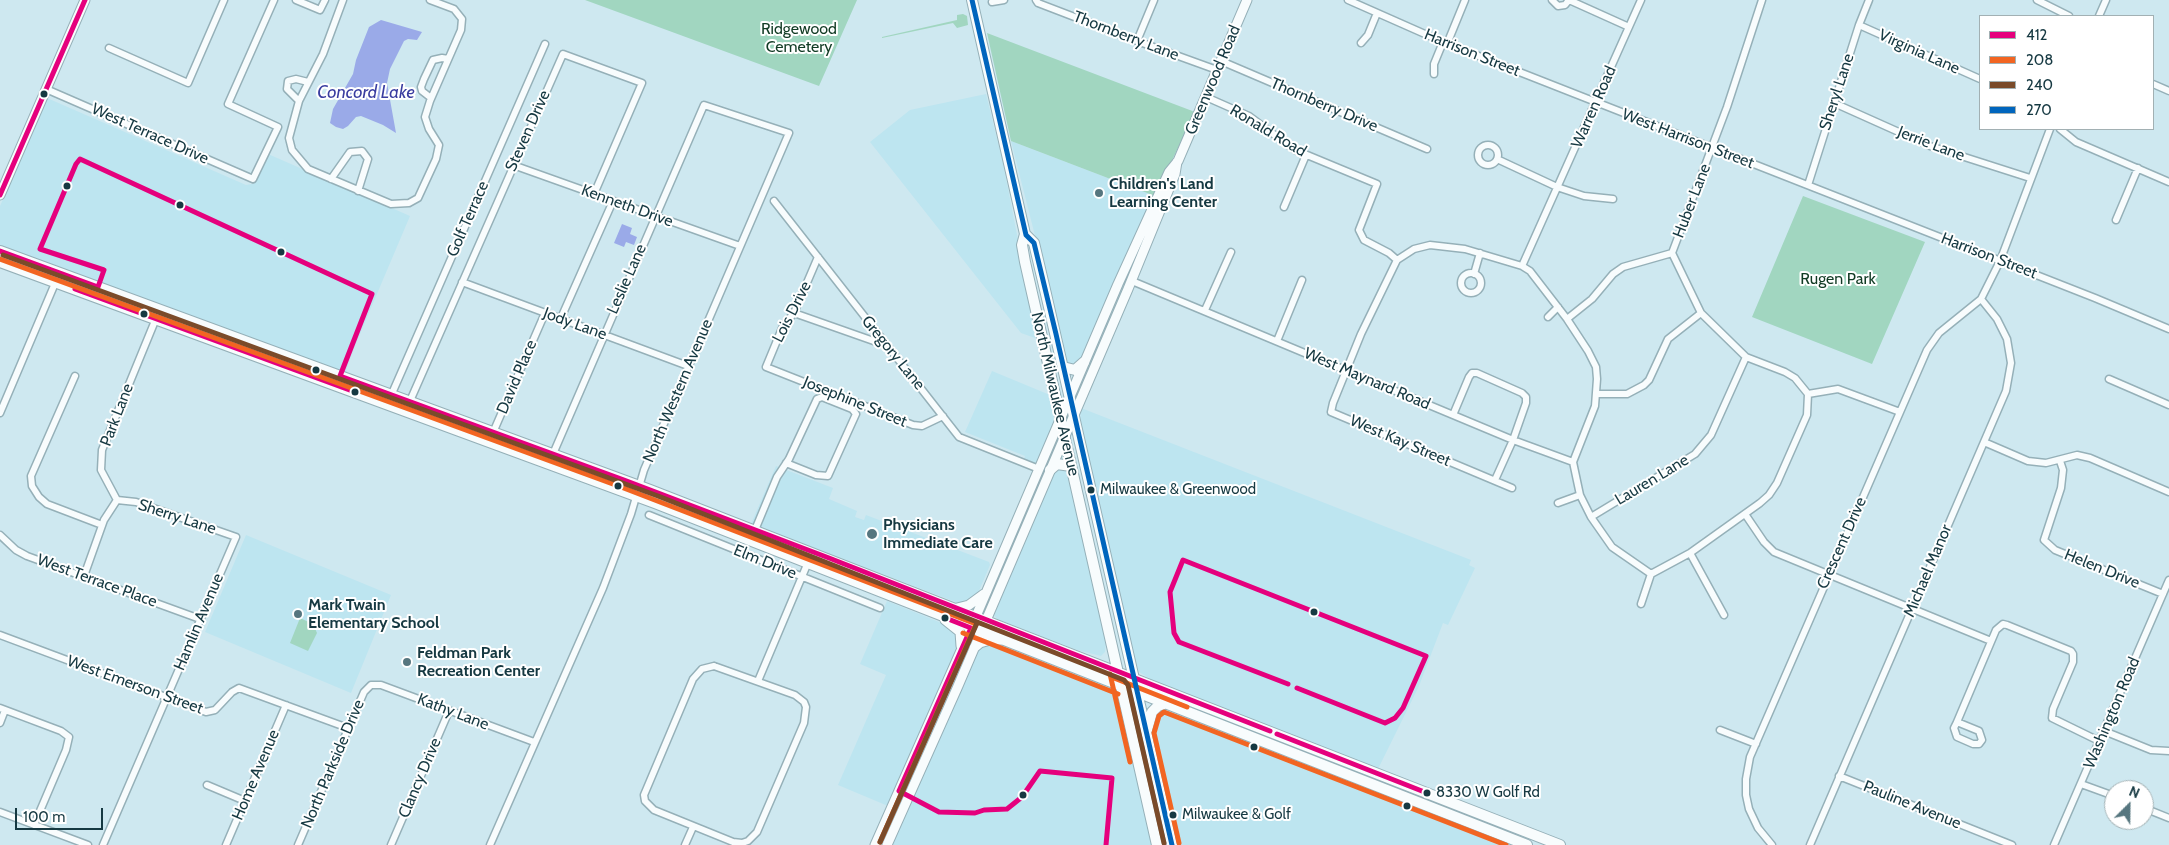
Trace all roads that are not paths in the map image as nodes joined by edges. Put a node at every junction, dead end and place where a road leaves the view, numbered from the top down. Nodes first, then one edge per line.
1 (84, 0) edge
2 (224, 0) edge
3 (274, 0) edge
4 (296, 0) edge
5 (325, 0) edge
6 (343, 0) edge
7 (430, 0) edge
8 (972, 0) edge
9 (1004, 0) edge
10 (1036, 0) edge
11 (1154, 0) edge
12 (1248, 0) edge
13 (1348, 0) edge
14 (1465, 0) edge
15 (1552, 0) edge
16 (1569, 0) edge
17 (1641, 0) edge
18 (1762, 0) edge
19 (1869, 0) edge
20 (2037, 0) edge
21 (2106, 0) edge
22 (992, 2) dead end
23 (1377, 14) junction
24 (2066, 15) edge
25 (2099, 15) edge
26 (1859, 24) junction
27 (1629, 27) junction
28 (1137, 41) junction
29 (1361, 43) dead end
30 (1445, 43) junction
31 (545, 44) dead end
32 (109, 48) dead end
33 (448, 59) junction
34 (1221, 61) junction
35 (1217, 70) junction
36 (1434, 74) dead end
37 (1979, 79) edge
38 (308, 82) junction
39 (2154, 84) edge
40 (46, 89) junction
41 (2169, 91) edge
42 (1206, 97) junction
43 (431, 98) junction
44 (299, 101) junction
45 (1596, 103) junction
46 (1834, 103) junction
47 (704, 104) joint
48 (2050, 130) edge
49 (2061, 130) edge
50 (1713, 148) junction
51 (1427, 149) dead end
52 (1306, 155) junction
53 (1497, 159) dead end
54 (1178, 161) junction
55 (513, 165) junction
56 (2138, 168) junction
57 (2030, 178) junction
58 (331, 179) junction
59 (2169, 182) edge
60 (1808, 185) junction
61 (1557, 187) junction
62 (358, 191) junction
63 (594, 194) junction
64 (0, 195) edge
65 (1613, 199) dead end
66 (613, 201) junction
67 (774, 201) dead end
68 (1284, 207) dead end
69 (655, 216) junction
70 (2116, 220) dead end
71 (1026, 235) junction
72 (740, 246) junction
73 (0, 251) edge
74 (1231, 252) dead end
75 (1480, 253) junction
76 (1672, 253) junction
77 (818, 257) junction
78 (1397, 260) junction
79 (2000, 261) junction
80 (0, 262) edge
81 (1522, 266) junction
82 (1474, 274) dead end
83 (58, 277) junction
84 (1302, 280) dead end
85 (1132, 281) junction
86 (462, 282) junction
87 (1981, 299) junction
88 (1558, 307) junction
89 (1205, 310) junction
90 (545, 312) junction
91 (1701, 313) junction
92 (158, 314) junction
93 (794, 314) junction
94 (1548, 317) dead end
95 (561, 318) junction
96 (1567, 319) junction
97 (2169, 329) edge
98 (603, 334) junction
99 (1276, 341) junction
100 (885, 345) junction
101 (1746, 357) junction
102 (1084, 362) junction
103 (688, 366) junction
104 (766, 367) joint
105 (1063, 367) junction
106 (1347, 370) junction
107 (75, 376) dead end
108 (2110, 379) dead end
109 (1597, 394) junction
110 (1808, 394) junction
111 (1070, 397) junction
112 (390, 399) junction
113 (410, 401) junction
114 (2169, 405) edge
115 (1900, 412) junction
116 (0, 413) edge
117 (1074, 415) junction
118 (1453, 415) junction
119 (943, 416) junction
120 (1060, 419) junction
121 (491, 437) junction
122 (1064, 437) junction
123 (1513, 440) junction
124 (1984, 442) junction
125 (553, 454) junction
126 (2060, 461) junction
127 (1573, 462) junction
128 (786, 463) junction
129 (1071, 466) junction
130 (1039, 469) junction
131 (1050, 470) junction
132 (1495, 480) junction
133 (1512, 488) dead end
134 (638, 491) junction
135 (2169, 492) edge
136 (1580, 494) junction
137 (117, 500) junction
138 (1558, 503) dead end
139 (1744, 514) junction
140 (649, 515) dead end
141 (1591, 517) junction
142 (102, 524) junction
143 (755, 530) junction
144 (0, 535) edge
145 (236, 537) joint
146 (813, 552) junction
147 (1690, 553) junction
148 (808, 564) junction
149 (1651, 574) junction
150 (1828, 575) junction
151 (84, 576) junction
152 (802, 577) junction
153 (2169, 580) edge
154 (986, 592) junction
155 (2163, 594) junction
156 (1641, 604) dead end
157 (880, 608) dead end
158 (956, 608) junction
159 (1912, 610) junction
160 (938, 615) junction
161 (1724, 615) dead end
162 (981, 618) junction
163 (200, 619) junction
164 (976, 630) junction
165 (0, 635) edge
166 (1000, 640) junction
167 (1991, 641) junction
168 (974, 648) junction
169 (958, 659) junction
170 (1117, 671) junction
171 (1134, 678) junction
172 (758, 681) junction
173 (371, 685) joint
174 (1121, 687) junction
175 (1137, 693) junction
176 (168, 698) junction
177 (1164, 704) junction
178 (286, 705) junction
179 (3, 709) edge
180 (449, 711) junction
181 (1957, 722) junction
182 (0, 723) edge
183 (348, 728) junction
184 (1720, 730) dead end
185 (2104, 731) junction
186 (1146, 733) junction
187 (2099, 741) junction
188 (534, 742) junction
189 (1756, 744) junction
190 (2169, 751) edge
191 (1839, 776) junction
192 (2081, 784) junction
193 (207, 785) dead end
194 (2104, 792) edge
195 (244, 801) junction
196 (0, 812) edge
197 (2154, 812) edge
198 (2169, 818) edge
199 (34, 825) junction
200 (693, 827) junction
201 (88, 845) edge
202 (104, 845) edge
203 (226, 845) edge
204 (298, 845) edge
205 (391, 845) edge
206 (490, 845) edge
207 (685, 845) edge
208 (875, 845) edge
209 (887, 845) edge
210 (1157, 845) edge
211 (1172, 845) edge
212 (1527, 845) edge
213 (1560, 845) edge
214 (1772, 845) edge
215 (1810, 845) edge
216 (2012, 845) edge
217 (2054, 845) edge

1 - 40 main road
2 - 32 street
3 - 40 street, West Terrace Drive
4 - 5 street
6 - 38 street
7 - 33 street
8 - 71 main road, North Milwaukee Avenue
9 - 22 street
10 - 28 street, Thornberry Lane
11 - 28 street
12 - 34 main road, Greenwood Road
13 - 23 street, Harrison Street
14 - 30 street
15 - 16 street
16 - 27 street
17 - 27 street, Warren Road
18 - 50 street, Huber Lane
19 - 26 street, Sheryl Lane
20 - 24 street
21 - 25 street
23 - 29 street
23 - 30 street, Harrison Street
26 - 37 street, Virginia Lane
26 - 46 street, Sheryl Lane
27 - 45 street, Warren Road
28 - 35 street, Thornberry Lane
30 - 36 street
30 - 45 street, Harrison Street
31 - 112 street, Golf Terrace
33 - 43 street
33 - 43 street
34 - 35 main road, Greenwood Road
34 - 51 street, Thornberry Drive
35 - 42 main road, Greenwood Road
38 - 44 street
38 - 44 street
39 - 41 street
40 - 64 main road
42 - 52 street, Ronald Road
42 - 54 main road, Greenwood Road
43 - 62 street
44 - 58 street
45 - 50 street, West Harrison Street
45 - 61 street, Warren Road
46 - 57 street, Jerrie Lane
46 - 60 street, Sheryl Lane
47 - 69 street, Leslie Lane
47 - 72 street, North Western Avenue
48 - 57 street
49 - 56 street
50 - 60 street, West Harrison Street
50 - 76 street, Huber Lane
52 - 68 street
52 - 78 street, Ronald Road
53 - 61 street
54 - 85 main road
54 - 102 main road
55 - 63 street, Kenneth Drive
55 - 63 street, Steven Drive
55 - 86 street, Steven Drive
56 - 59 street
56 - 70 street
57 - 79 street
58 - 62 street
58 - 62 street
60 - 79 street, Harrison Street
61 - 65 street
61 - 81 street, Warren Road
63 - 66 street, Kenneth Drive
66 - 69 street, Kenneth Drive
66 - 95 street
67 - 77 street, Gregory Lane
69 - 72 street, Kenneth Drive
69 - 98 street, Leslie Lane
71 - 105 main road, North Milwaukee Avenue
71 - 120 main road, North Milwaukee Avenue
72 - 103 street, North Western Avenue
73 - 83 main road
74 - 89 street
75 - 78 street
75 - 81 street
75 - 82 street
76 - 91 street, Huber Lane
76 - 96 street
77 - 93 street, Lois Drive
77 - 100 street, Gregory Lane
78 - 106 street
79 - 87 street, Crescent Drive
79 - 97 street, Harrison Street
80 - 83 main road
81 - 88 street
83 - 92 main road
83 - 92 main road
83 - 116 street
84 - 99 street
85 - 89 street, West Maynard Road
85 - 117 main road
86 - 90 street, Jody Lane
86 - 113 street, Steven Drive
87 - 115 street, Crescent Drive
87 - 124 street, Michael Manor
88 - 94 street
88 - 96 street
89 - 99 street, West Maynard Road
90 - 95 street, Jody Lane
90 - 121 street, David Place
91 - 101 street, Huber Lane
91 - 109 street
92 - 112 main road
92 - 112 main road
92 - 137 street, Park Lane
93 - 100 street
93 - 104 street, Lois Drive
95 - 98 street, Jody Lane
96 - 109 street
98 - 103 street, Jody Lane
98 - 125 street, Leslie Lane
99 - 106 street, West Maynard Road
100 - 119 street, Gregory Lane
101 - 110 street, Huber Lane
101 - 141 street, Lauren Lane
102 - 105 main road
102 - 111 main road
103 - 134 street, North Western Avenue
104 - 119 street, Josephine Street
105 - 111 main road, North Milwaukee Avenue
106 - 118 street, West Maynard Road
106 - 132 street, West Kay Street
107 - 142 street
108 - 114 street
109 - 127 street
110 - 115 street
110 - 139 street
111 - 117 main road, North Milwaukee Avenue
111 - 120 main road
112 - 113 main road
112 - 121 main road
113 - 121 main road
115 - 150 street, Crescent Drive
117 - 122 main road
117 - 171 main road, North Milwaukee Avenue
118 - 123 street, West Maynard Road
118 - 123 street
119 - 130 street, Gregory Lane
120 - 122 main road, North Milwaukee Avenue
120 - 130 main road
121 - 125 main road
121 - 134 main road
122 - 129 main road, North Milwaukee Avenue
122 - 131 main road
123 - 127 street, West Maynard Road
123 - 132 street
124 - 126 street
124 - 159 street, Michael Manor
125 - 134 main road
126 - 135 street
126 - 155 street, Helen Drive
127 - 136 street
128 - 128 street
128 - 143 street
129 - 131 main road
129 - 170 main road, North Milwaukee Avenue
130 - 154 main road
131 - 162 main road
132 - 133 street, West Kay Street
134 - 143 main road
134 - 148 main road
134 - 188 street, North Western Avenue
136 - 138 street
136 - 141 street
137 - 142 street
137 - 145 street, Sherry Lane
139 - 147 street
139 - 150 street
140 - 152 street, Elm Drive
141 - 149 street
142 - 151 street
143 - 146 main road
144 - 151 street, West Terrace Place
145 - 163 street, Hamlin Avenue
146 - 148 street
146 - 158 main road
147 - 149 street
147 - 161 street
148 - 152 street
148 - 160 main road
149 - 156 street
150 - 159 street
150 - 189 street, Crescent Drive
151 - 163 street, West Terrace Place
152 - 157 street, Elm Drive
152 - 172 street
153 - 155 street, Washington Road
154 - 158 main road
154 - 162 main road
155 - 185 street, Washington Road
158 - 162 main road
159 - 167 street
159 - 191 street, Michael Manor
160 - 164 main road
160 - 169 main road
162 - 164 main road
162 - 170 main road
163 - 176 street, Hamlin Avenue
164 - 166 main road
164 - 168 main road
164 - 169 main road
165 - 176 street, West Emerson Street
166 - 168 main road
166 - 174 main road
167 - 181 street
167 - 187 street
168 - 209 main road
169 - 208 main road
170 - 171 main road
170 - 174 main road, North Milwaukee Avenue
171 - 175 main road, North Milwaukee Avenue
171 - 213 main road
172 - 200 street
172 - 200 street
173 - 180 street, Kathy Lane
173 - 183 street, North Parkside Drive
174 - 175 main road
174 - 210 main road, North Milwaukee Avenue
175 - 177 main road
175 - 186 main road, North Milwaukee Avenue
176 - 178 street, West Emerson Street
176 - 202 street, Hamlin Avenue
177 - 186 main road
177 - 212 main road
178 - 183 street, West Emerson Street
178 - 195 street, Home Avenue
179 - 182 street
179 - 199 street
180 - 188 street, Kathy Lane
180 - 205 street, Clancy Drive
181 - 181 street
183 - 204 street, North Parkside Drive
184 - 189 street
185 - 187 street, Washington Road
185 - 190 street
186 - 211 main road, North Milwaukee Avenue
187 - 192 street, Washington Road
188 - 206 street, North Western Avenue
189 - 214 street, Crescent Drive
191 - 215 street, Michael Manor
191 - 216 street, Pauline Avenue
192 - 194 street
192 - 217 street, Washington Road
193 - 195 street
195 - 203 street, Home Avenue
196 - 199 street
197 - 198 street
199 - 201 street
200 - 207 street

